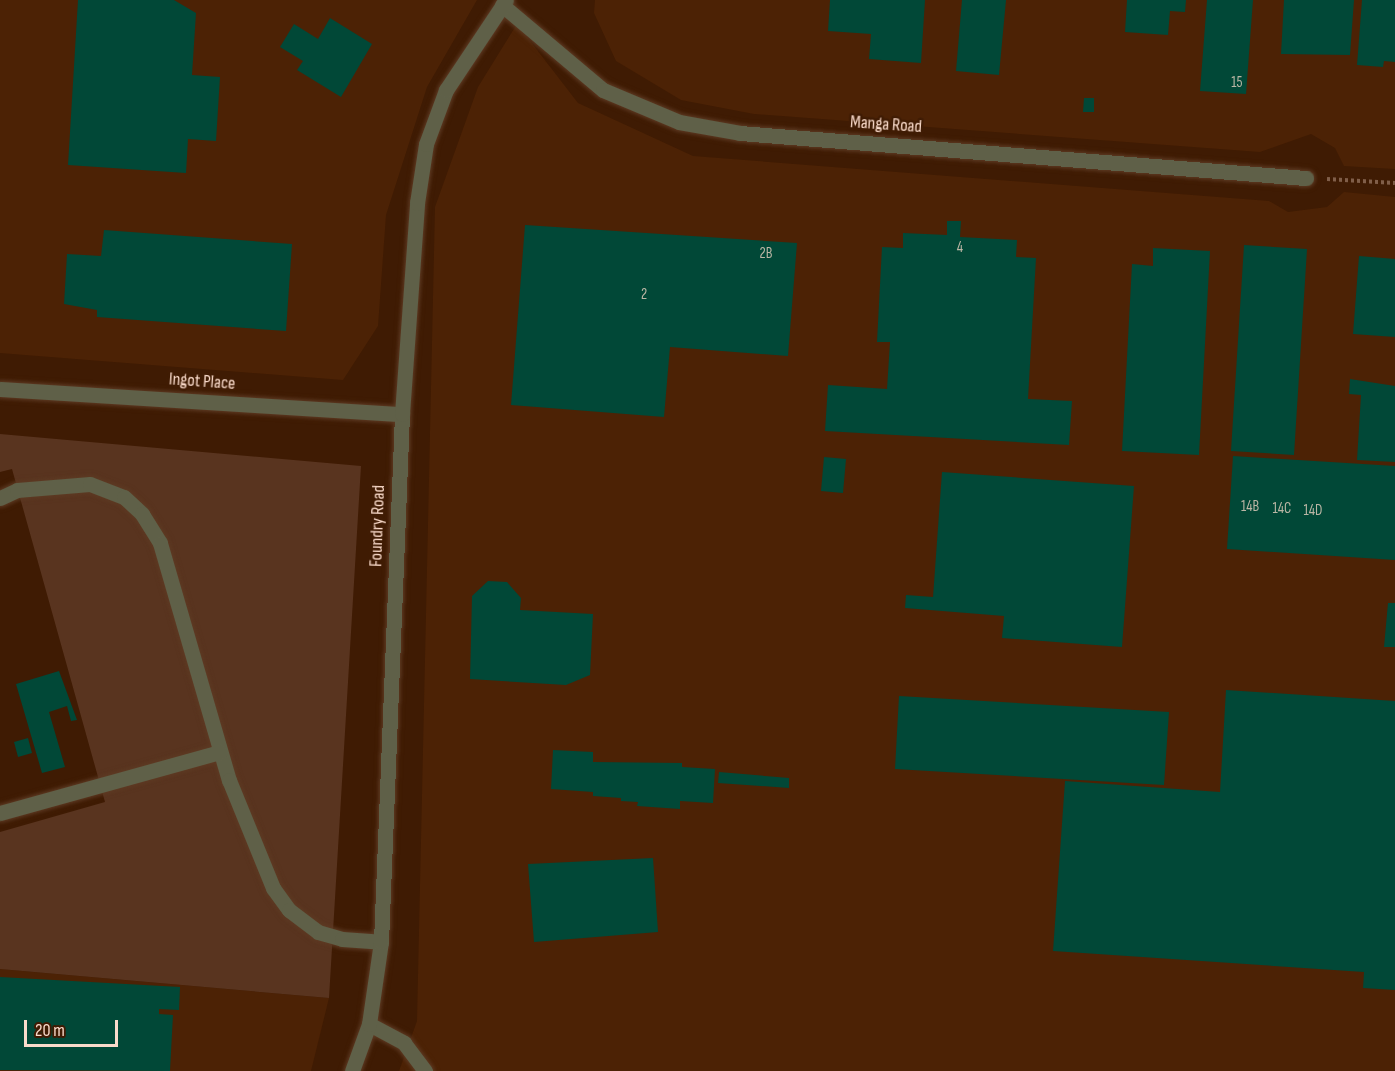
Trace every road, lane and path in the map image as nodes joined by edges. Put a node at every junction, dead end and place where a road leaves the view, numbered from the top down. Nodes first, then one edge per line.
1 (504, 3) edge
2 (1306, 178) joint
3 (1395, 183) edge
4 (0, 389) edge
5 (402, 414) junction
6 (0, 498) edge
7 (220, 752) junction
8 (0, 813) edge
9 (381, 942) junction
10 (369, 1024) junction
11 (352, 1071) edge
12 (425, 1071) edge

1 - 2 street, Manga Road
1 - 5 street, Foundry Road
2 - 3 path
4 - 5 street, Ingot Place
5 - 9 street, Foundry Road
6 - 7 street
7 - 8 street
7 - 9 street
9 - 10 street, Foundry Road
10 - 11 street, Foundry Road
10 - 12 street

